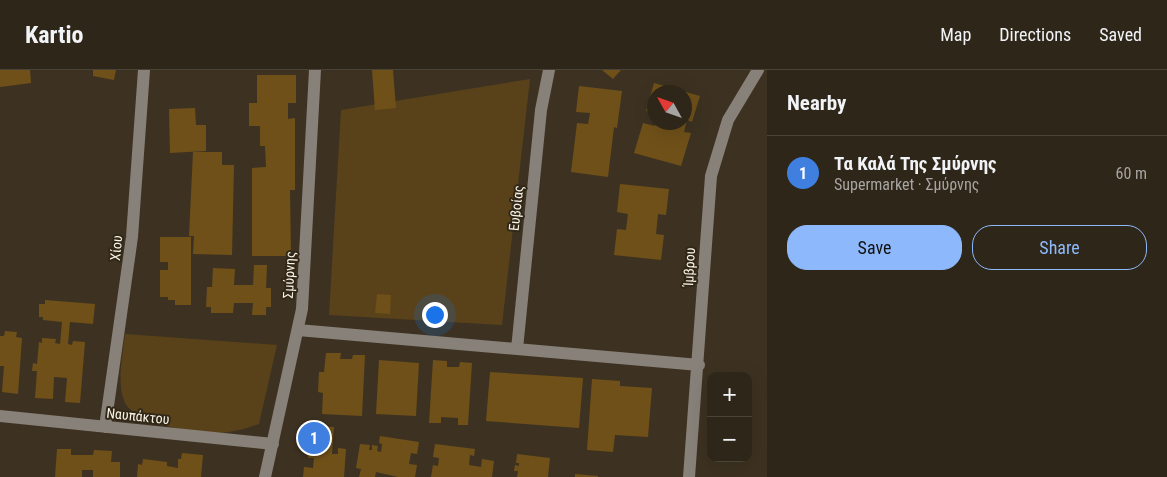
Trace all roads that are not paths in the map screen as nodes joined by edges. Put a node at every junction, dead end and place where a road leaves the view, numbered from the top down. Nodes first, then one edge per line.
1 (144, 70) edge
2 (315, 70) edge
3 (549, 70) edge
4 (758, 70) edge
5 (298, 330) junction
6 (517, 349) junction
7 (699, 365) junction
8 (0, 416) edge
9 (106, 427) junction
10 (272, 444) junction
11 (265, 477) edge
12 (689, 477) edge

1 - 9 street, Χίου
2 - 5 street, Σμύρνης
3 - 6 street, Ευβοίας
4 - 7 street, Ίμβρου
5 - 6 street
5 - 10 street, Σμύρνης
6 - 7 street
7 - 12 street, Ίμβρου
8 - 9 street, Ναυπάκτου
9 - 10 street, Ναυπάκτου
10 - 11 street, Σμύρνης

